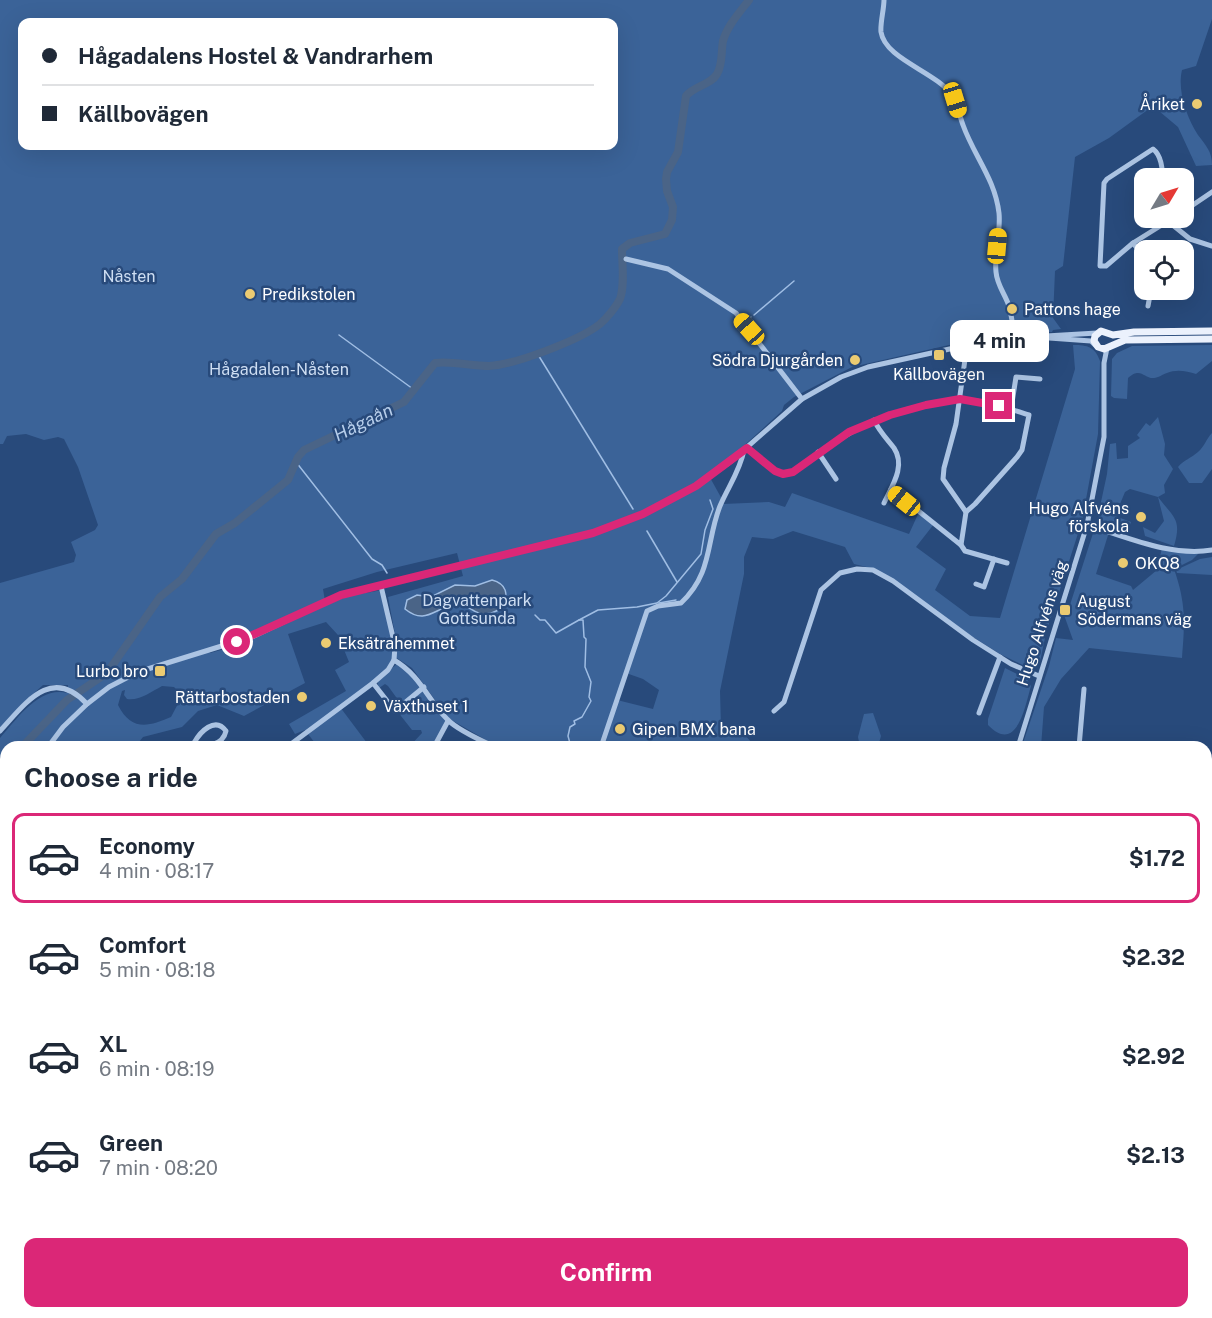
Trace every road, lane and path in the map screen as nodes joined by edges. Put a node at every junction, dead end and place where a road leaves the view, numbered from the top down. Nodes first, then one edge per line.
1 (884, 0) edge
2 (1160, 168) edge
3 (1212, 192) edge
4 (1194, 204) edge
5 (1156, 228) edge
6 (1178, 228) edge
7 (1133, 243) joint
8 (1212, 246) edge
9 (626, 259) dead end
10 (1149, 300) edge
11 (1148, 306) dead end
12 (1212, 331) edge
13 (1107, 332) junction
14 (1097, 333) junction
15 (1035, 337) junction
16 (1014, 338) junction
17 (1212, 339) edge
18 (967, 345) junction
19 (1096, 346) junction
20 (1109, 346) junction
21 (1104, 363) junction
22 (1040, 379) dead end
23 (802, 399) junction
24 (960, 399) junction
25 (1011, 409) junction
26 (874, 420) junction
27 (745, 449) junction
28 (818, 452) junction
29 (836, 479) dead end
30 (891, 489) junction
31 (884, 502) dead end
32 (966, 512) junction
33 (1088, 525) junction
34 (962, 545) junction
35 (1212, 550) edge
36 (994, 559) junction
37 (1006, 563) dead end
38 (976, 584) dead end
39 (381, 585) junction
40 (1000, 657) junction
41 (394, 660) junction
42 (1039, 676) junction
43 (373, 683) junction
44 (424, 687) junction
45 (1084, 688) dead end
46 (87, 704) junction
47 (774, 711) dead end
48 (979, 713) dead end
49 (448, 721) junction
50 (0, 731) edge
51 (52, 741) edge
52 (195, 741) edge
53 (220, 741) edge
54 (296, 741) edge
55 (437, 741) edge
56 (482, 741) edge
57 (603, 741) edge
58 (1020, 741) edge
59 (1080, 741) edge

1 - 16 street
2 - 7 street
3 - 4 street
5 - 7 street
6 - 8 street
9 - 23 street
10 - 11 street
12 - 13 main road
13 - 14 main road
13 - 20 main road
14 - 15 street
14 - 19 main road
15 - 16 street
15 - 19 street
16 - 18 street
17 - 20 main road
18 - 23 street
18 - 24 street
19 - 20 main road
19 - 21 street, Hugo Alfvéns väg
20 - 21 street, Hugo Alfvéns väg
21 - 33 street, Hugo Alfvéns väg
22 - 25 street
23 - 27 street
24 - 25 street
24 - 26 street
24 - 32 street
25 - 32 street
26 - 28 street
26 - 30 street
27 - 28 street
27 - 39 street
27 - 57 street
28 - 29 street
30 - 31 street
30 - 34 street
32 - 34 street
33 - 35 street
33 - 42 street, Hugo Alfvéns väg
34 - 36 street
36 - 37 street
36 - 38 street
39 - 41 street
39 - 46 street
40 - 42 street
40 - 47 street
40 - 48 street
41 - 43 street
41 - 44 street
42 - 58 street, Hugo Alfvéns väg
43 - 44 street
43 - 54 street
44 - 49 street
45 - 59 street
46 - 50 street
46 - 51 street
49 - 55 street
49 - 56 street
52 - 53 street

